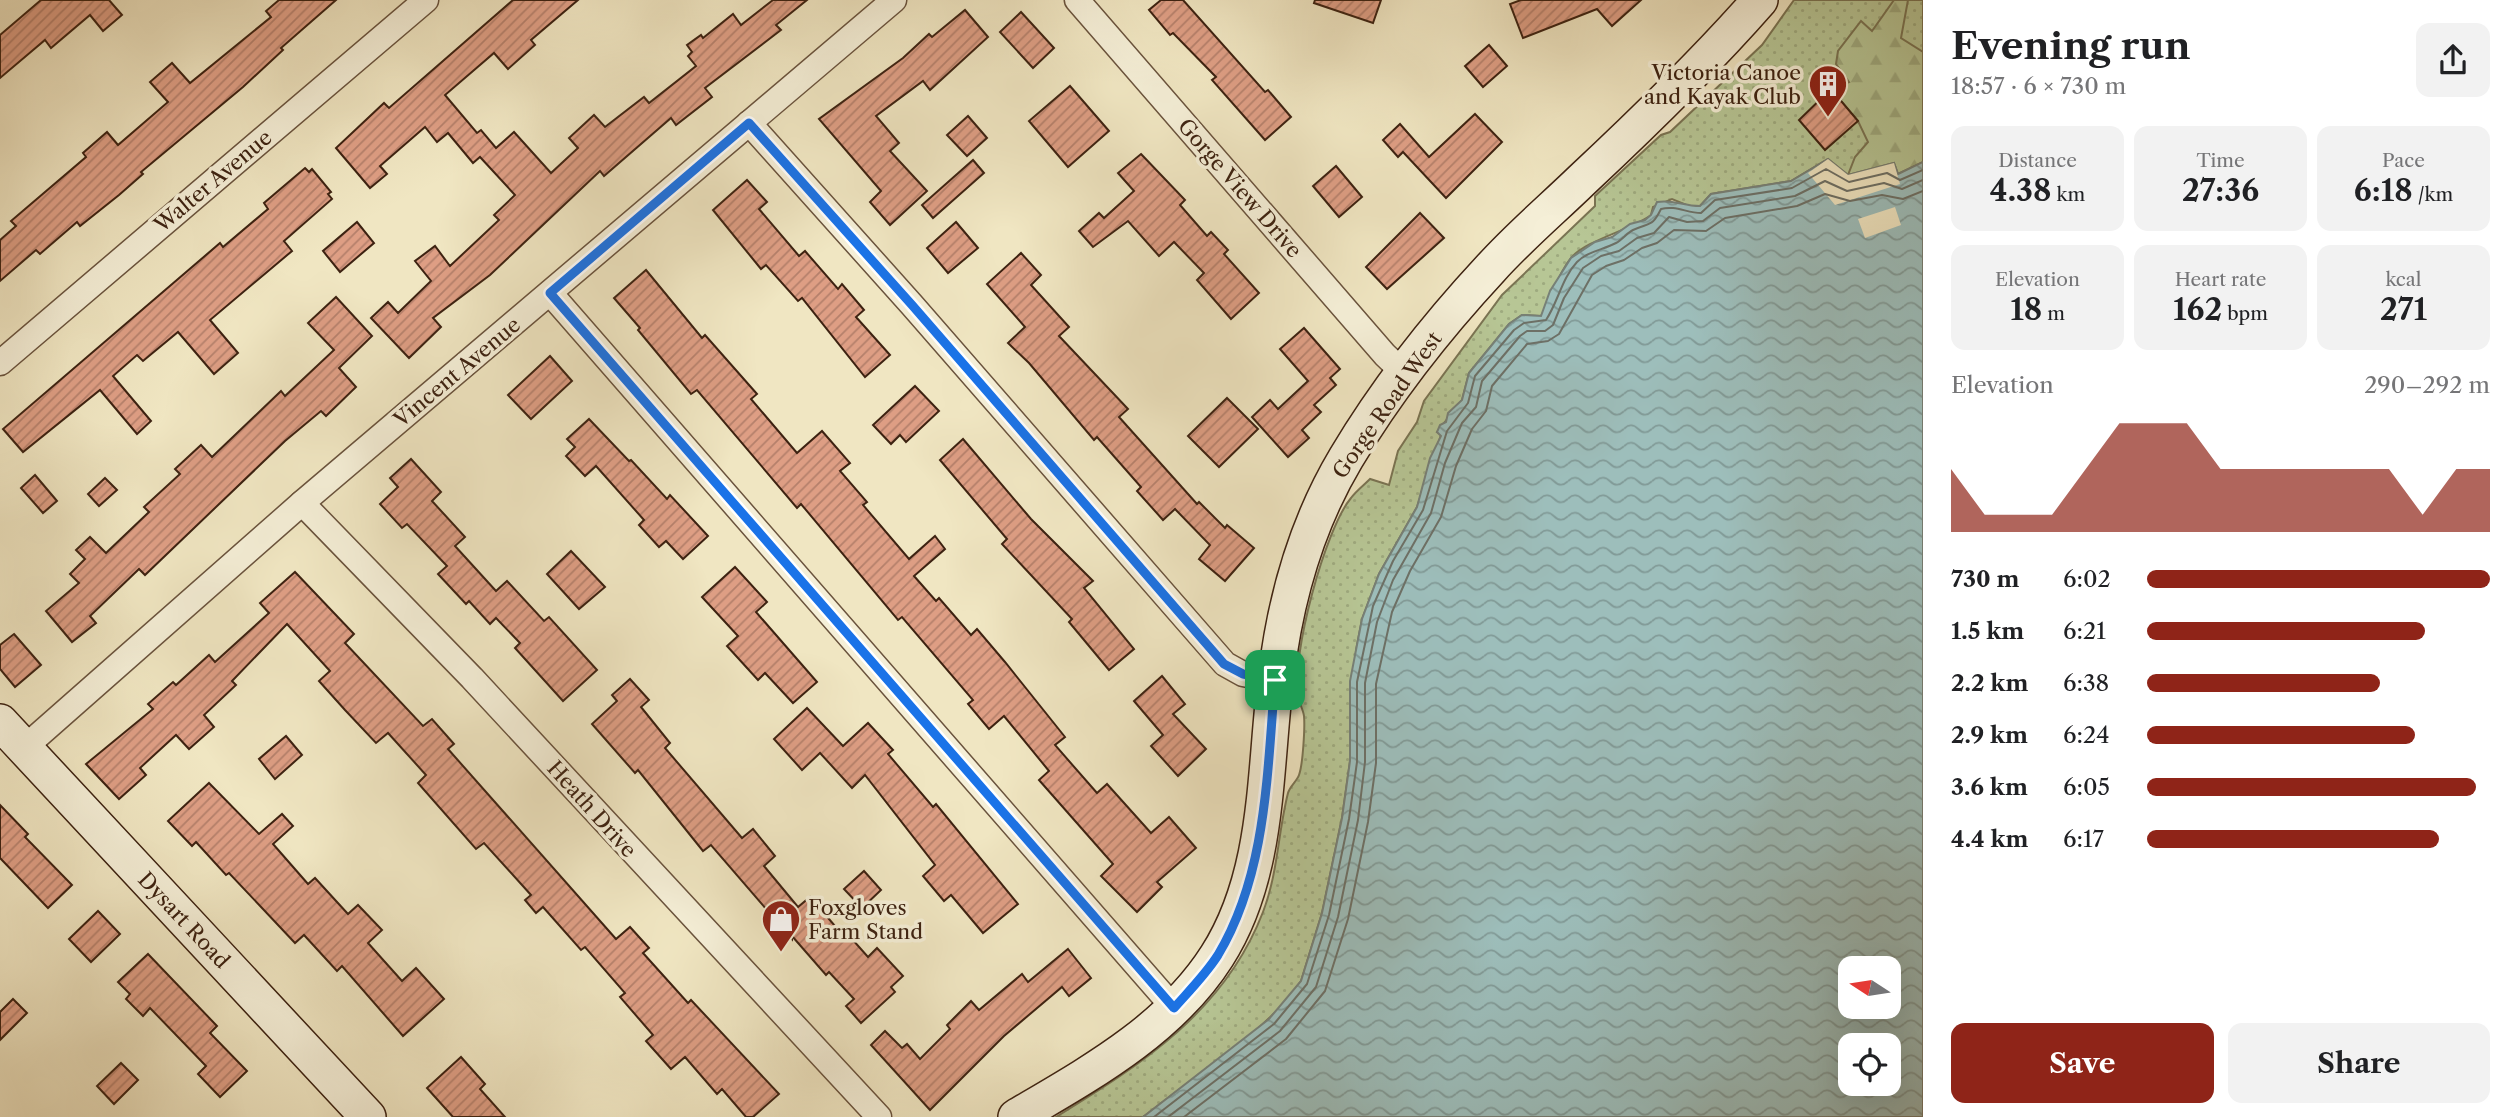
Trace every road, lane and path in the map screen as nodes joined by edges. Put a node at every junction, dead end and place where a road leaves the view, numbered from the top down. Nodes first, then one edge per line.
1 (426, 0) edge
2 (894, 0) edge
3 (1077, 0) edge
4 (1760, 0) edge
5 (749, 123) junction
6 (550, 293) junction
7 (0, 363) edge
8 (1405, 374) junction
9 (302, 503) junction
10 (1275, 680) junction
11 (0, 722) edge
12 (24, 748) junction
13 (1174, 1008) junction
14 (368, 1117) edge
15 (879, 1117) edge
16 (1016, 1117) edge

1 - 7 street, Walter Avenue
2 - 5 street, Vincent Avenue
3 - 8 street, Gorge View Drive
4 - 8 main road, Gorge Road West
5 - 6 street, Vincent Avenue
5 - 10 street
6 - 9 street, Vincent Avenue
6 - 13 street
8 - 10 main road, Gorge Road West
9 - 12 street, Vincent Avenue
9 - 15 street, Heath Drive
10 - 13 main road, Gorge Road West
11 - 12 main road, Dysart Road
12 - 14 main road, Dysart Road
13 - 16 main road, Gorge Road West

